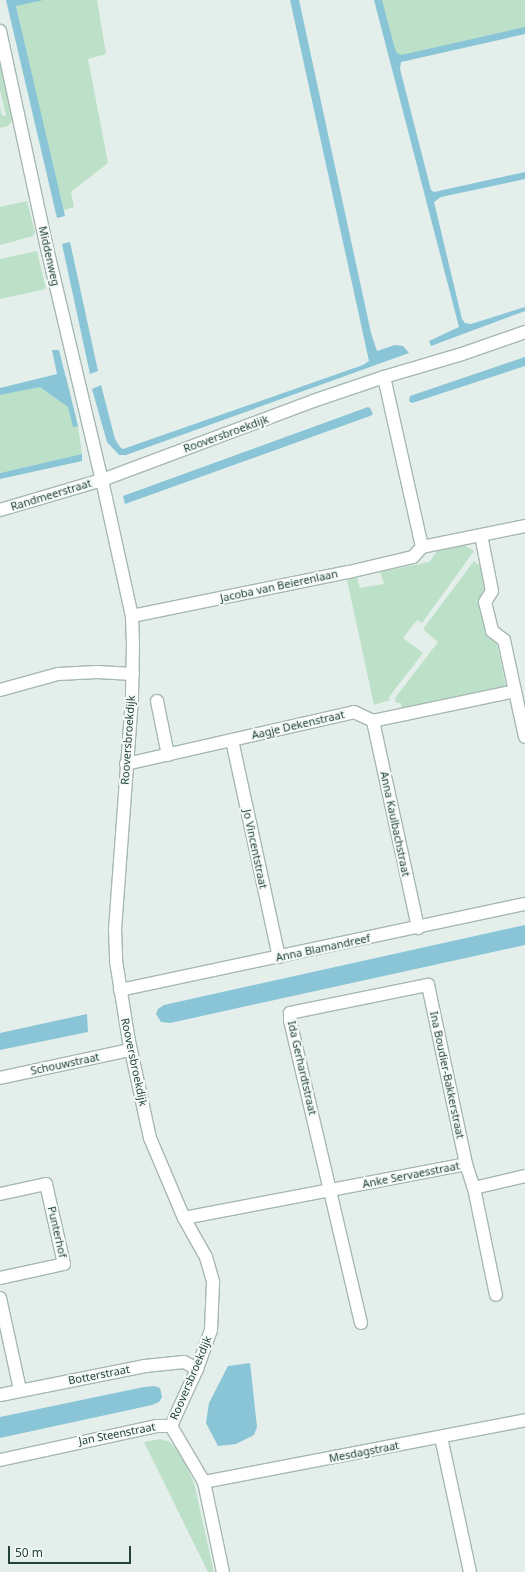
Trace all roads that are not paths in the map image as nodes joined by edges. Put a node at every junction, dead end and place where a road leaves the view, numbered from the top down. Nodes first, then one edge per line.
1 (0, 30) edge
2 (525, 332) edge
3 (384, 378) junction
4 (102, 480) junction
5 (0, 510) edge
6 (525, 526) edge
7 (481, 535) junction
8 (422, 547) junction
9 (132, 616) junction
10 (133, 674) junction
11 (0, 690) edge
12 (515, 691) junction
13 (157, 701) dead end
14 (523, 714) edge
15 (373, 721) junction
16 (525, 737) edge
17 (232, 740) junction
18 (168, 755) junction
19 (126, 764) junction
20 (525, 904) edge
21 (418, 928) junction
22 (279, 957) junction
23 (428, 985) joint
24 (120, 990) junction
25 (130, 1050) junction
26 (0, 1078) edge
27 (466, 1164) junction
28 (525, 1176) edge
29 (474, 1188) junction
30 (331, 1191) junction
31 (0, 1194) edge
32 (184, 1218) junction
33 (0, 1278) edge
34 (496, 1295) dead end
35 (0, 1298) edge
36 (362, 1324) dead end
37 (197, 1369) junction
38 (20, 1390) junction
39 (0, 1395) edge
40 (525, 1420) edge
41 (171, 1426) junction
42 (441, 1437) junction
43 (0, 1460) edge
44 (204, 1482) junction
45 (223, 1572) edge
46 (470, 1572) edge

1 - 4 street, Middenweg
2 - 3 street, Rooversbroekdijk
3 - 4 street, Rooversbroekdijk
3 - 8 street
4 - 5 street, Randmeerstraat
4 - 9 street, Rooversbroekdijk
6 - 7 street, Jacoba van Beierenlaan
7 - 8 street, Jacoba van Beierenlaan
7 - 12 street
8 - 9 street, Jacoba van Beierenlaan
9 - 10 street, Rooversbroekdijk
10 - 11 street
10 - 19 street, Rooversbroekdijk
12 - 14 street
12 - 15 street
13 - 18 street
14 - 16 street
15 - 17 street, Aagje Dekenstraat
15 - 21 street, Anna Kaulbachstraat
17 - 18 street, Aagje Dekenstraat
17 - 22 street, Jo Vincentstraat
18 - 19 street, Aagje Dekenstraat
19 - 24 street, Rooversbroekdijk
20 - 21 street, Anna Blamandreef
21 - 22 street, Anna Blamandreef
22 - 24 street, Anna Blamandreef
23 - 27 street, Ina Boudier-Bakkerstraat
23 - 30 street, Ida Gerhardtstraat
24 - 25 street, Rooversbroekdijk
25 - 26 street, Schouwstraat
25 - 32 street, Rooversbroekdijk
27 - 29 street, Anke Servaesstraat
27 - 30 street, Anke Servaesstraat
28 - 29 street
29 - 34 street, Anke Servaesstraat
30 - 32 street, Anke Servaesstraat
30 - 36 street
31 - 33 street, Punterhof
32 - 37 street, Rooversbroekdijk
35 - 38 street
37 - 38 street, Botterstraat
37 - 41 street, Rooversbroekdijk
38 - 39 street, Botterstraat
40 - 42 street, Mesdagstraat
41 - 43 street, Jan Steenstraat
41 - 44 street, Jan Steenstraat
42 - 44 street, Mesdagstraat
42 - 46 street
44 - 45 street, Jan Steenstraat

